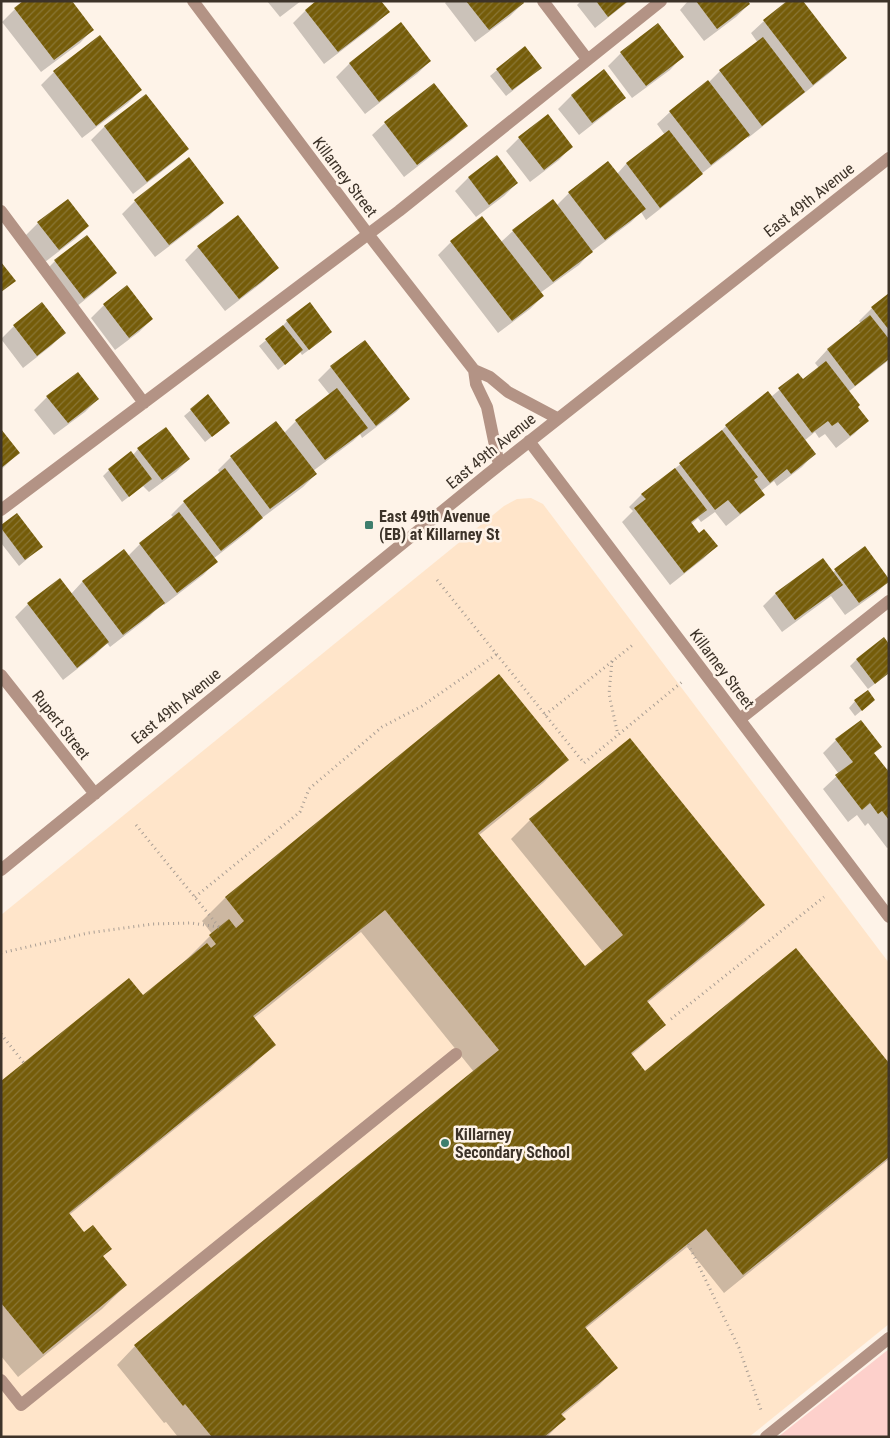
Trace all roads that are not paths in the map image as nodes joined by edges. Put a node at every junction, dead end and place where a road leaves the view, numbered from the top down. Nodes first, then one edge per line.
1 (193, 1) edge
2 (543, 1) edge
3 (661, 1) edge
4 (587, 59) junction
5 (889, 158) edge
6 (1, 211) edge
7 (368, 234) junction
8 (474, 370) junction
9 (144, 402) junction
10 (558, 418) junction
11 (529, 441) junction
12 (499, 466) junction
13 (1, 510) edge
14 (889, 601) edge
15 (1, 675) edge
16 (740, 719) junction
17 (95, 794) junction
18 (1, 870) edge
19 (889, 917) edge
20 (456, 1054) dead end
21 (889, 1338) edge
22 (1, 1380) edge
23 (770, 1434) edge

1 - 7 street, Killarney Street
2 - 4 street
3 - 4 street
4 - 7 street
5 - 10 street, East 49th Avenue
6 - 9 street
7 - 8 street, Killarney Street
7 - 9 street
8 - 10 street
8 - 12 street
9 - 13 street
10 - 11 street, East 49th Avenue
11 - 12 street, East 49th Avenue
11 - 16 street, Killarney Street
12 - 17 street, East 49th Avenue
14 - 16 street
15 - 17 street, Rupert Street
16 - 19 street, Killarney Street
17 - 18 street, East 49th Avenue
20 - 22 street
21 - 23 street

